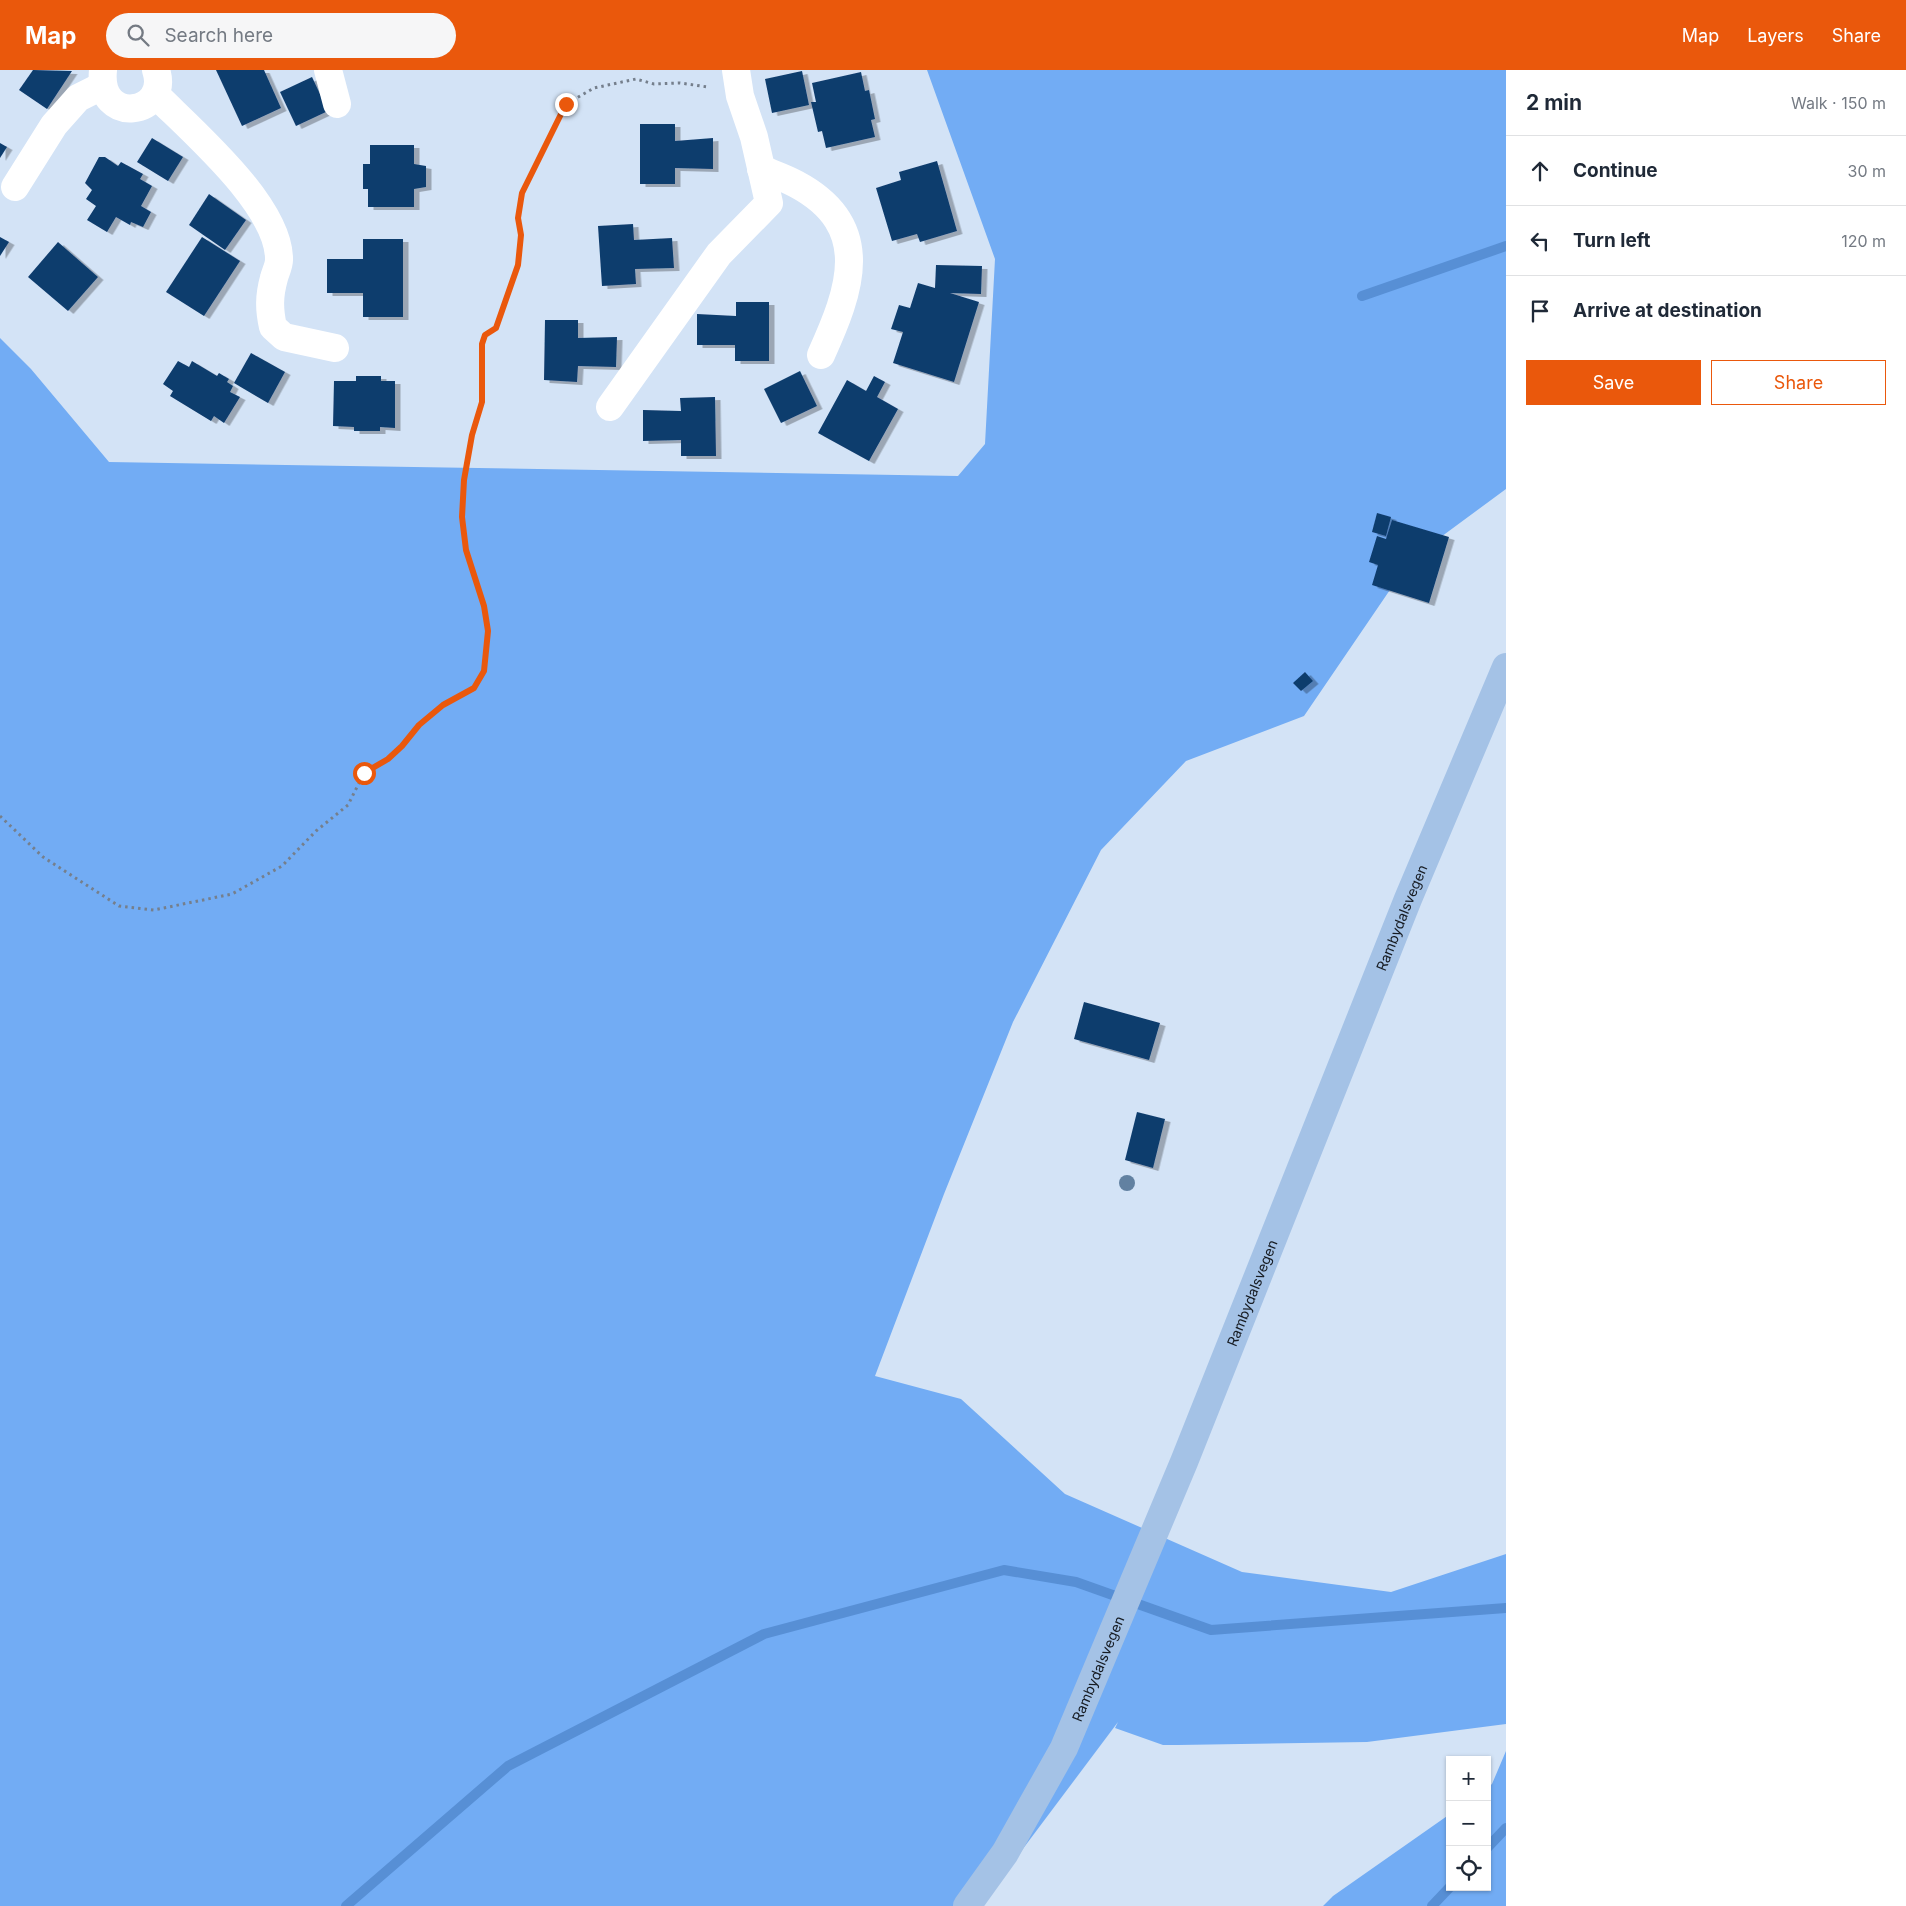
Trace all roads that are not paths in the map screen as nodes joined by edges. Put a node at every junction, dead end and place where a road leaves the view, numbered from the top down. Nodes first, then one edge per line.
1 (328, 70) edge
2 (103, 78) edge
3 (156, 82) edge
4 (738, 83) edge
5 (337, 104) dead end
6 (761, 169) junction
7 (14, 187) dead end
8 (335, 348) dead end
9 (821, 355) dead end
10 (610, 407) dead end
11 (1506, 667) edge
12 (967, 1906) edge

1 - 5 street
2 - 3 street
2 - 7 street
3 - 8 street
4 - 6 street
6 - 9 street
6 - 10 street
11 - 12 main road, Rambydalsvegen

